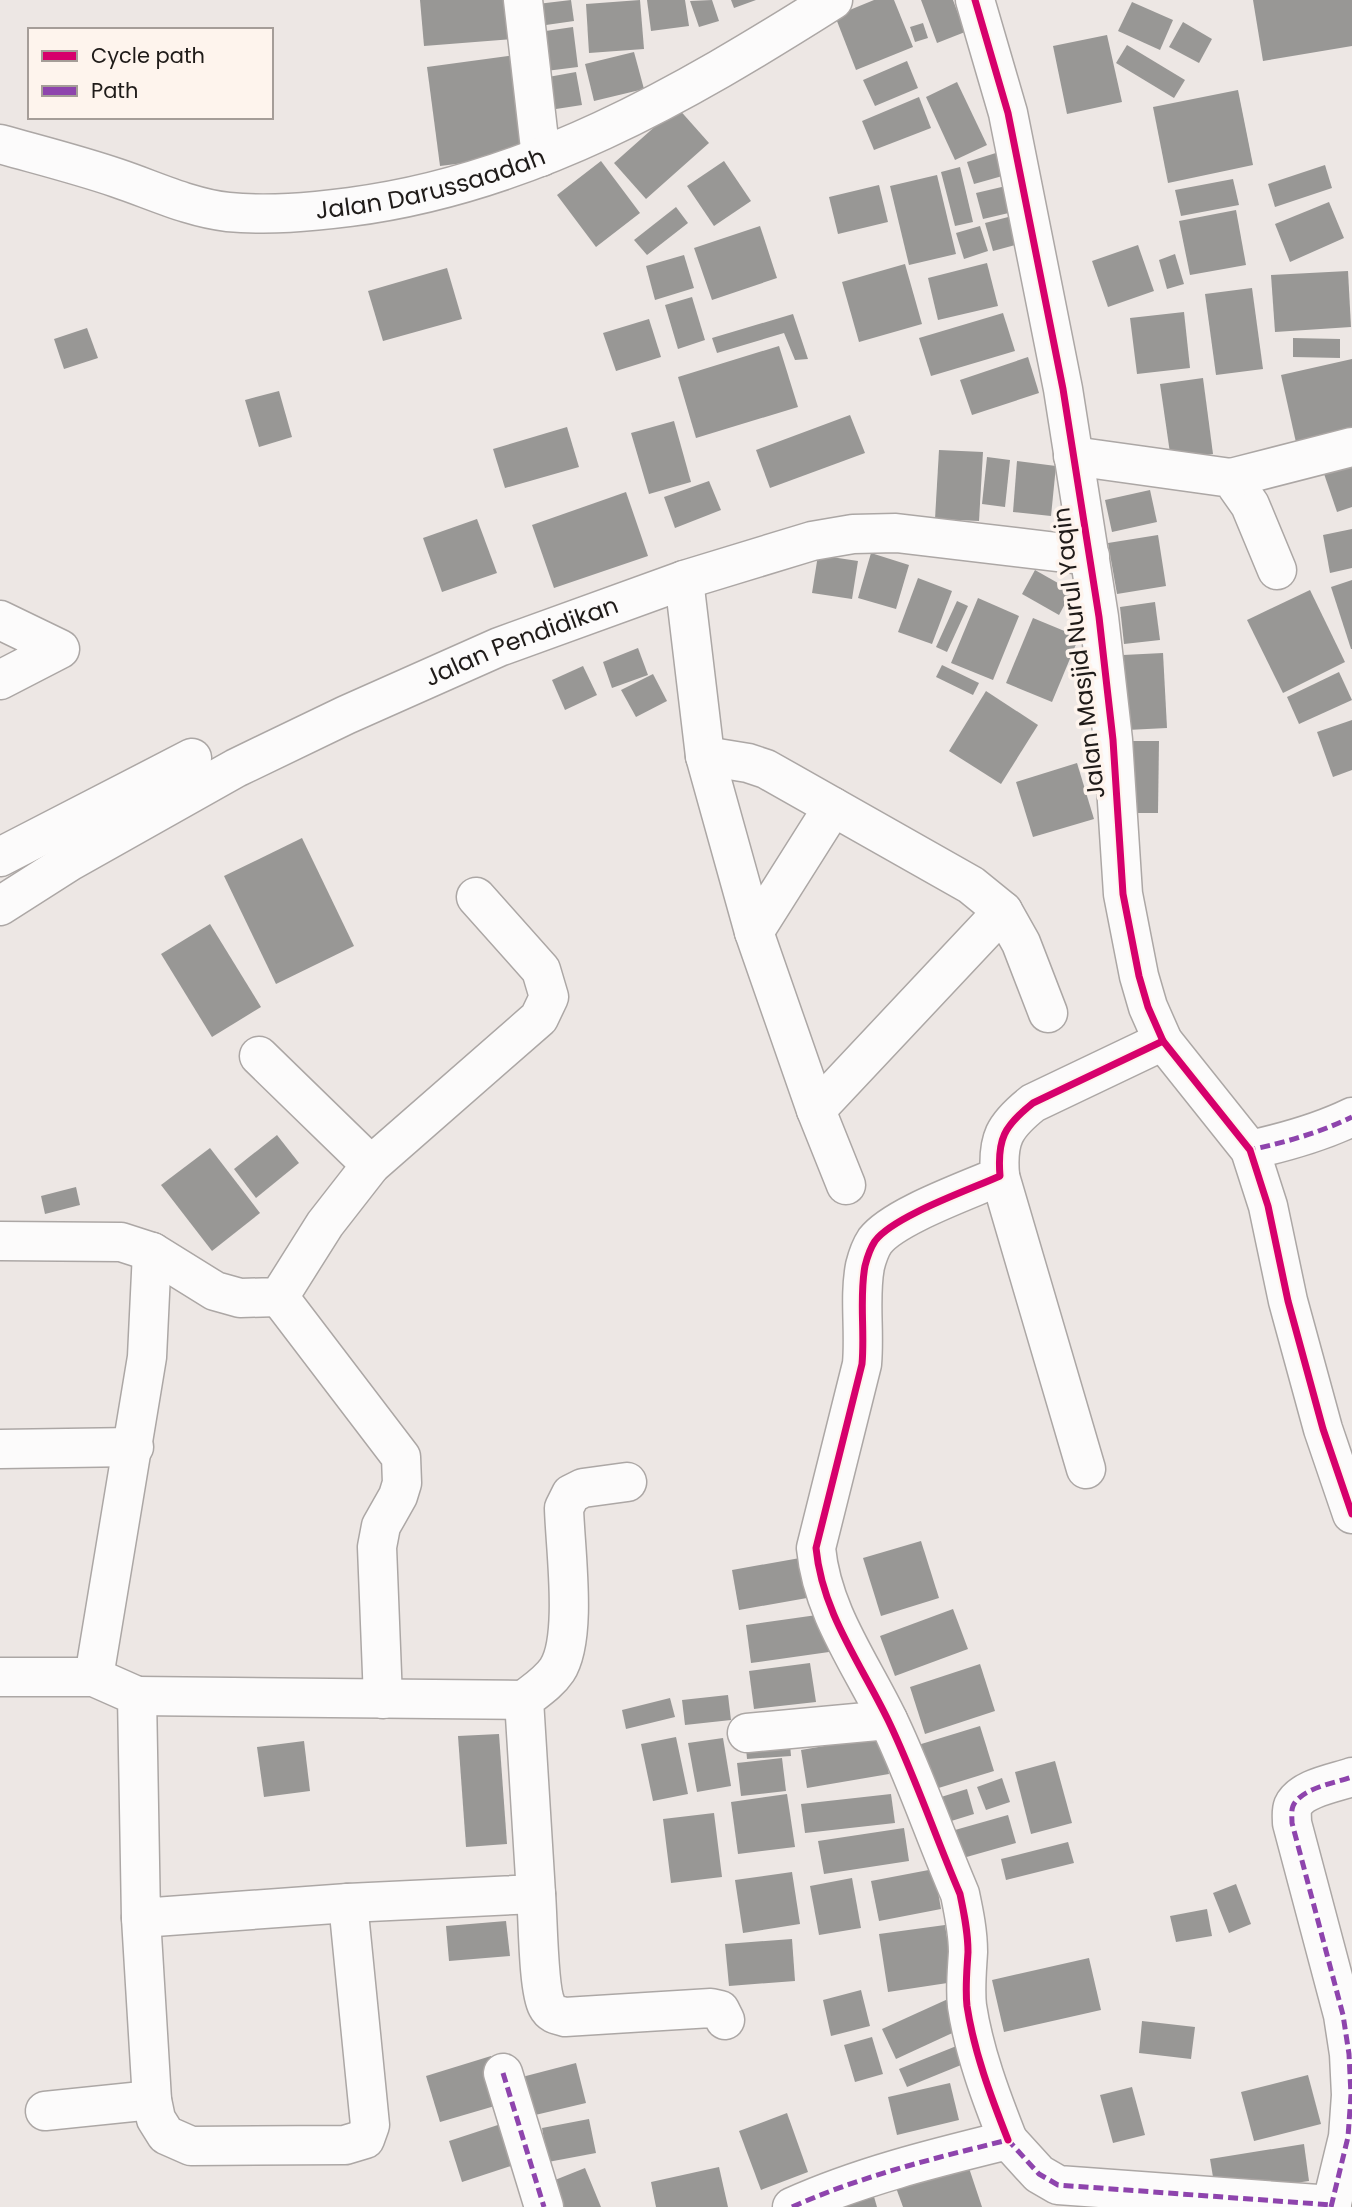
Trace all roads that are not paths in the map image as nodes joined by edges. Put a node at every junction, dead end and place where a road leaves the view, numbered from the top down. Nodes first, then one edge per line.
1 (523, 0) edge
2 (833, 0) edge
3 (975, 0) edge
4 (0, 144) edge
5 (541, 158) junction
6 (1352, 447) edge
7 (1073, 456) junction
8 (1231, 478) junction
9 (1090, 556) junction
10 (1277, 570) dead end
11 (684, 580) junction
12 (0, 620) edge
13 (0, 680) edge
14 (705, 756) junction
15 (192, 758) dead end
16 (833, 807) junction
17 (0, 857) edge
18 (475, 897) dead end
19 (0, 906) edge
20 (1003, 911) junction
21 (754, 932) junction
22 (1048, 1013) dead end
23 (1163, 1041) junction
24 (259, 1056) dead end
25 (816, 1110) junction
26 (1352, 1117) edge
27 (1250, 1150) junction
28 (371, 1165) junction
29 (1000, 1176) junction
30 (846, 1185) dead end
31 (0, 1241) edge
32 (152, 1252) junction
33 (279, 1297) junction
34 (134, 1447) junction
35 (0, 1449) edge
36 (1086, 1469) dead end
37 (627, 1482) dead end
38 (1352, 1514) edge
39 (0, 1677) edge
40 (94, 1677) junction
41 (137, 1696) junction
42 (383, 1699) junction
43 (524, 1700) junction
44 (888, 1720) junction
45 (747, 1733) dead end
46 (1352, 1777) edge
47 (536, 1894) junction
48 (348, 1903) junction
49 (141, 1918) junction
50 (725, 2020) dead end
51 (503, 2073) dead end
52 (152, 2100) junction
53 (45, 2110) dead end
54 (1008, 2140) junction
55 (1332, 2206) edge
56 (544, 2207) edge
57 (792, 2207) edge

1 - 5 street
2 - 5 street, Jalan Darussaadah
3 - 7 street, Jalan Masjid Nurul Yaqin
4 - 5 street, Jalan Darussaadah
6 - 8 street
7 - 8 street
7 - 9 street, Jalan Masjid Nurul Yaqin
8 - 10 street
9 - 11 street, Jalan Pendidikan
9 - 23 street, Jalan Masjid Nurul Yaqin
11 - 14 street
11 - 19 street, Jalan Pendidikan
12 - 13 street
14 - 16 street
14 - 21 street
15 - 17 street
16 - 20 street
16 - 21 street
18 - 28 street
20 - 22 street
20 - 25 street
21 - 25 street
23 - 27 street, Jalan Masjid Nurul Yaqin
23 - 29 street
24 - 28 street
25 - 30 street
26 - 27 street
27 - 38 street
28 - 33 street
29 - 36 street
29 - 44 street
31 - 32 street
32 - 33 street
32 - 34 street
33 - 42 street
34 - 35 street
34 - 40 street
37 - 43 street
39 - 40 street
40 - 41 street
41 - 42 street
41 - 49 street
42 - 43 street
43 - 47 street
44 - 45 street
44 - 54 street
46 - 55 street
47 - 48 street
47 - 50 street
48 - 49 street
48 - 52 street
49 - 52 street
51 - 56 street
52 - 53 street
54 - 55 street
54 - 57 street

